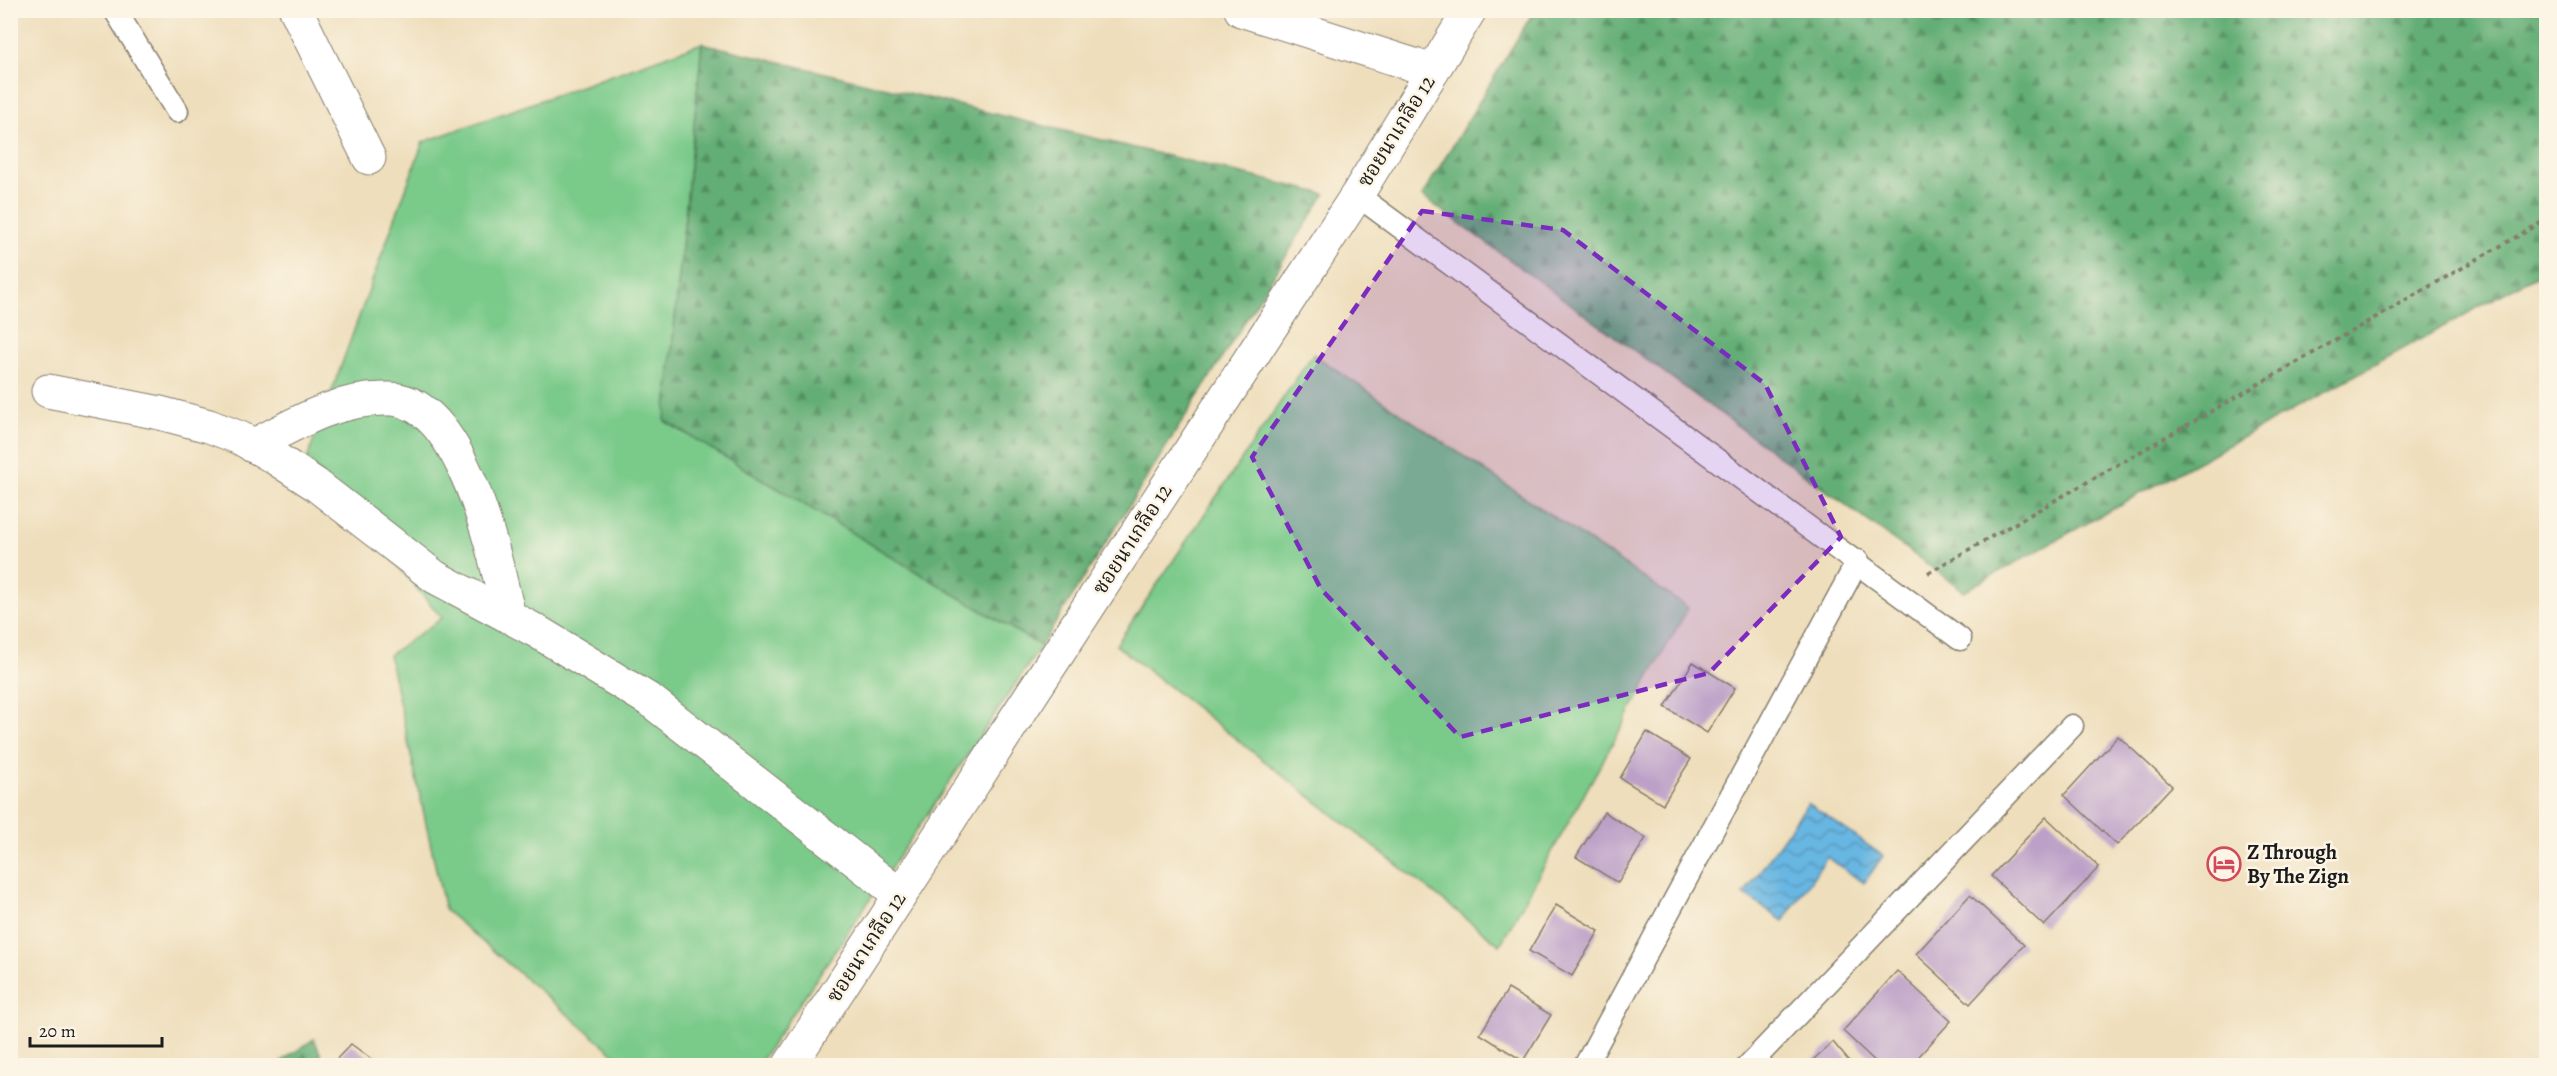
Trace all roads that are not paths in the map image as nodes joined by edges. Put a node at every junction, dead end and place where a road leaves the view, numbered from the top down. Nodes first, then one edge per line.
1 (115, 10) edge
2 (296, 10) edge
3 (1241, 10) edge
4 (1470, 10) edge
5 (1433, 71) junction
6 (177, 111) dead end
7 (369, 158) dead end
8 (1357, 195) junction
9 (48, 391) dead end
10 (253, 446) junction
11 (1858, 561) junction
12 (509, 616) junction
13 (1960, 639) dead end
14 (2072, 726) dead end
15 (900, 895) junction
16 (789, 1065) edge
17 (1585, 1065) edge
18 (1748, 1065) edge

1 - 6 lane
2 - 7 street
3 - 5 street
4 - 5 street, ซอยนาเกลือ 12
5 - 8 street, ซอยนาเกลือ 12
8 - 11 lane
8 - 15 street, ซอยนาเกลือ 12
9 - 10 street
10 - 12 street
10 - 12 street
11 - 13 lane
11 - 17 lane
12 - 15 street
14 - 18 lane
15 - 16 street, ซอยนาเกลือ 12

